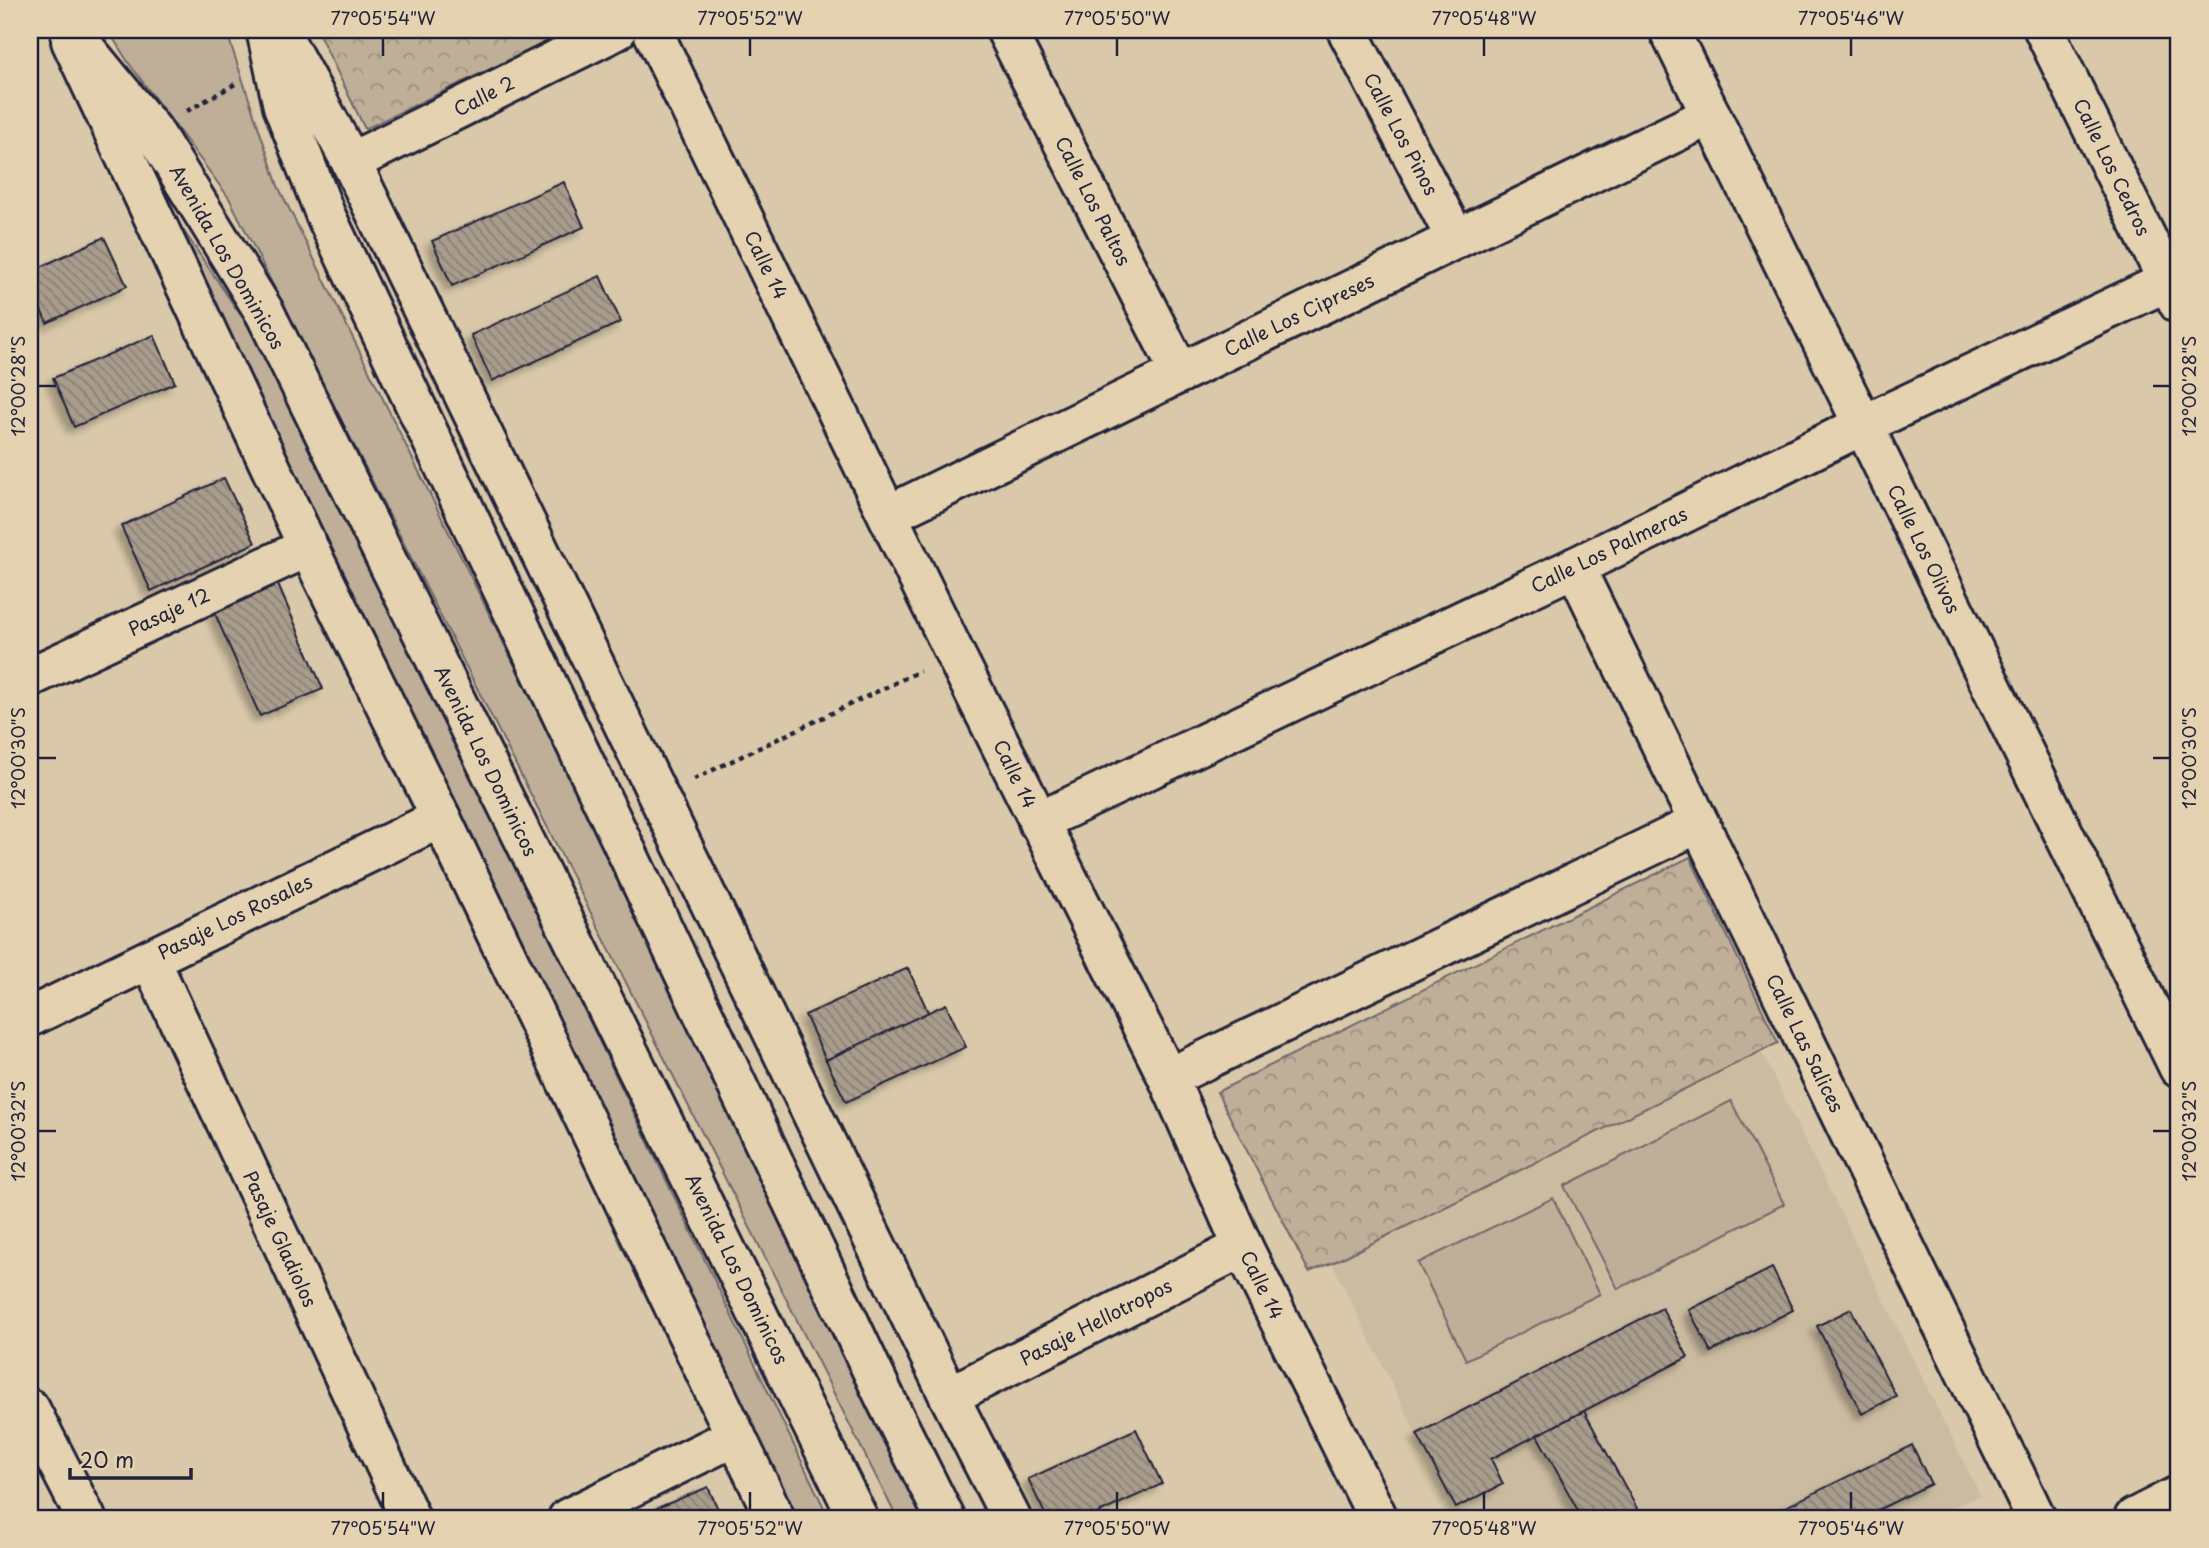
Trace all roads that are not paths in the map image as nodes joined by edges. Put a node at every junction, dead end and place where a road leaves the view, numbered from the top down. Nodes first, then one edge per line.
1 (68, 30) edge
2 (266, 30) edge
3 (279, 30) edge
4 (617, 30) edge
5 (652, 30) edge
6 (1006, 30) edge
7 (1347, 30) edge
8 (1670, 30) edge
9 (2044, 30) edge
10 (1711, 115) junction
11 (351, 162) junction
12 (1456, 239) junction
13 (2175, 287) edge
14 (1180, 373) junction
15 (1863, 425) junction
16 (888, 515) junction
17 (308, 547) junction
18 (1575, 567) junction
19 (32, 670) edge
20 (441, 818) junction
21 (1038, 822) junction
22 (1699, 822) junction
23 (150, 959) junction
24 (30, 1017) edge
25 (2179, 1068) edge
26 (1168, 1078) junction
27 (1243, 1247) junction
28 (949, 1396) junction
29 (30, 1409) edge
30 (736, 1436) junction
31 (2179, 1494) edge
32 (86, 1518) edge
33 (410, 1518) edge
34 (568, 1518) edge
35 (775, 1518) edge
36 (858, 1518) edge
37 (945, 1518) edge
38 (1011, 1518) edge
39 (1378, 1518) edge
40 (2036, 1518) edge
41 (2134, 1518) edge

1 - 17 street, Avenida Los Dominicos
1 - 36 street, Avenida Los Dominicos
2 - 37 street
3 - 11 street
4 - 11 street, Calle 2
5 - 16 street, Calle 14
6 - 14 street, Calle Los Paltos
7 - 12 street, Calle Los Pinos
8 - 10 street, Calle Los Olivos
9 - 13 street, Calle Los Cedros
10 - 12 street, Calle Los Cipreses
10 - 15 street, Calle Los Olivos
11 - 28 street
12 - 14 street, Calle Los Cipreses
13 - 15 street, Calle Los Palmeras
14 - 16 street, Calle Los Cipreses
15 - 18 street, Calle Los Palmeras
15 - 25 street, Calle Los Olivos
16 - 21 street, Calle 14
17 - 19 street, Pasaje 12
17 - 20 street, Avenida Los Dominicos
18 - 21 street, Calle Los Palmeras
18 - 22 street, Calle Las Salices
20 - 23 street, Pasaje Los Rosales
20 - 30 street, Avenida Los Dominicos
21 - 26 street, Calle 14
22 - 26 street
22 - 40 street, Calle Las Salices
23 - 24 street, Pasaje Los Rosales
23 - 33 street, Pasaje Gladiolos
26 - 27 street, Calle 14
27 - 28 street, Pasaje Hellotropos
27 - 39 street, Calle 14
28 - 38 street
29 - 32 street
30 - 34 street
30 - 35 street, Avenida Los Dominicos
31 - 41 street

